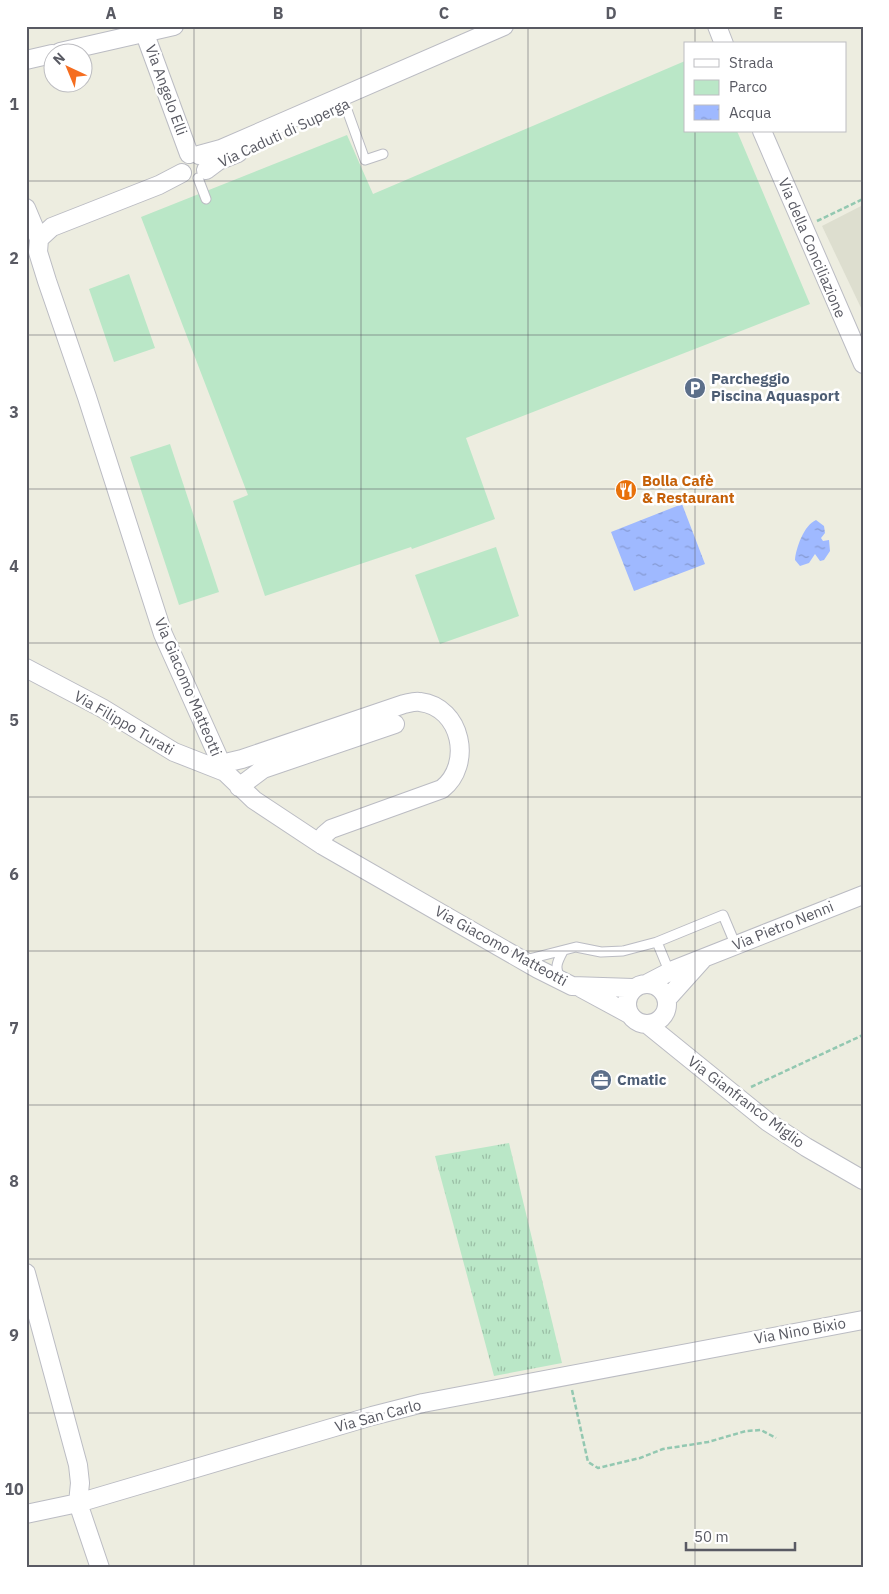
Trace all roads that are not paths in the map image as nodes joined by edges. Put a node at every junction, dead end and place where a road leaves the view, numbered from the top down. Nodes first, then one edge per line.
1 (174, 26) edge
2 (504, 26) edge
3 (717, 26) edge
4 (143, 30) edge
5 (723, 42) edge
6 (92, 44) edge
7 (42, 56) edge
8 (26, 60) edge
9 (344, 102) junction
10 (762, 132) edge
11 (383, 154) dead end
12 (195, 166) junction
13 (206, 199) dead end
14 (26, 208) edge
15 (38, 239) junction
16 (863, 364) edge
17 (26, 668) edge
18 (395, 724) dead end
19 (223, 768) junction
20 (239, 787) junction
21 (322, 845) junction
22 (863, 895) edge
23 (657, 942) junction
24 (736, 946) junction
25 (563, 951) junction
26 (704, 958) junction
27 (524, 961) junction
28 (669, 971) junction
29 (570, 984) junction
30 (641, 986) junction
31 (666, 1004) junction
32 (629, 1014) junction
33 (646, 1024) junction
34 (682, 1053) junction
35 (863, 1180) edge
36 (26, 1273) edge
37 (863, 1320) edge
38 (736, 1343) joint
39 (78, 1503) junction
40 (26, 1514) edge
41 (100, 1568) edge

1 - 4 street
2 - 9 street, Via Caduti di Superga
3 - 5 street
4 - 6 street
4 - 12 street, Via Angelo Elli
7 - 8 street
9 - 11 lane
9 - 12 street, Via Caduti di Superga
10 - 16 street, Via della Conciliazione
12 - 13 lane
12 - 15 street, Via Caduti di Superga
14 - 15 street, Via Giacomo Matteotti
15 - 19 street, Via Giacomo Matteotti
17 - 19 street, Via Filippo Turati
18 - 20 street
19 - 20 street, Via Giacomo Matteotti
19 - 21 street
20 - 21 street, Via Giacomo Matteotti
21 - 27 street, Via Giacomo Matteotti
22 - 24 street, Via Pietro Nenni
23 - 24 lane
23 - 25 lane
23 - 28 lane
24 - 26 street, Via Pietro Nenni
25 - 27 lane
25 - 29 lane
26 - 28 street, Via Pietro Nenni
26 - 31 street, Via Pietro Nenni
27 - 29 street, Via Giacomo Matteotti
28 - 30 street, Via Pietro Nenni
29 - 30 street, Via Giacomo Matteotti
29 - 32 street, Via Giacomo Matteotti
30 - 31 street
30 - 32 street
31 - 33 street
31 - 34 street, Via Gianfranco Miglio
32 - 33 street
33 - 34 street, Via Gianfranco Miglio
34 - 35 street, Via Gianfranco Miglio
36 - 39 street
37 - 38 street, Via Nino Bixio
38 - 39 street, Via San Carlo
39 - 40 street, Via San Carlo
39 - 41 street

